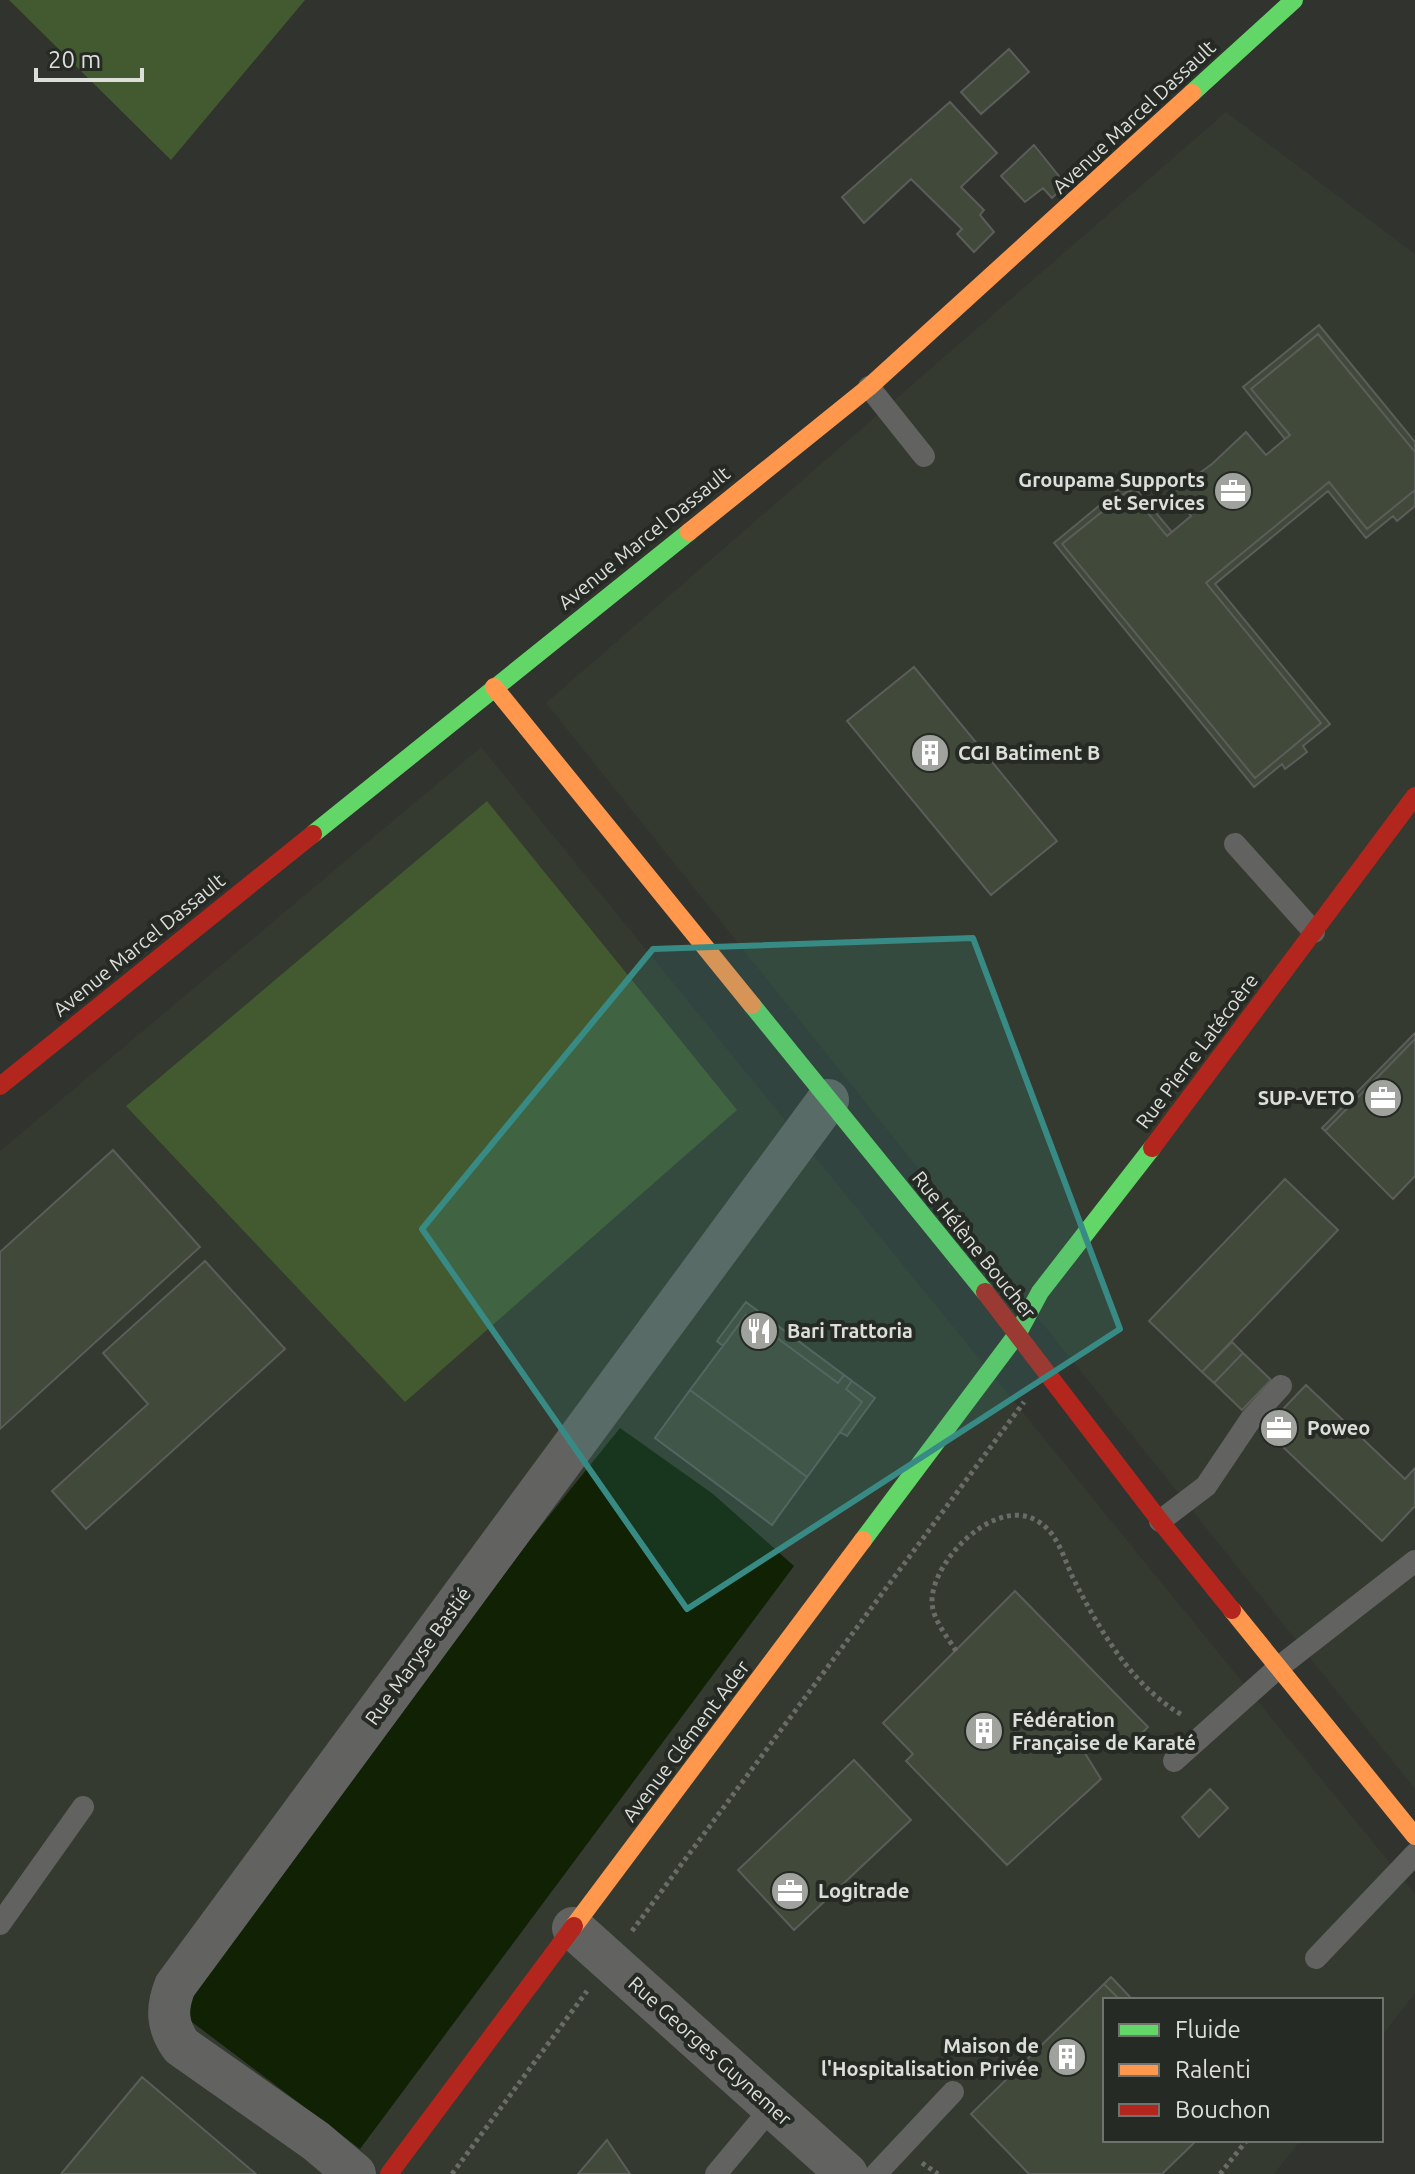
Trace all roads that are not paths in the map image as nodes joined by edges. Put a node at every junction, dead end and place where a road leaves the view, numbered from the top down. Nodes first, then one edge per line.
1 (1294, 0) edge
2 (869, 387) junction
3 (924, 456) dead end
4 (494, 687) junction
5 (1412, 806) edge
6 (1235, 844) dead end
7 (1314, 932) junction
8 (0, 1086) edge
9 (828, 1100) junction
10 (1018, 1333) junction
11 (1281, 1386) dead end
12 (1160, 1521) junction
13 (1415, 1561) edge
14 (1279, 1667) junction
15 (1174, 1761) dead end
16 (83, 1807) dead end
17 (1415, 1836) edge
18 (1415, 1854) edge
19 (0, 1924) edge
20 (573, 1928) junction
21 (1316, 1958) dead end
22 (953, 2092) dead end
23 (772, 2107) junction
24 (355, 2174) edge
25 (389, 2174) edge
26 (716, 2174) edge
27 (847, 2174) edge
28 (876, 2174) edge

1 - 2 street, Avenue Marcel Dassault
2 - 3 lane
2 - 4 street, Avenue Marcel Dassault
4 - 8 street, Avenue Marcel Dassault
4 - 9 street, Rue Hélène Boucher
5 - 7 street, Rue Pierre Latécoère
6 - 7 lane
7 - 10 street, Rue Pierre Latécoère
9 - 10 street, Rue Hélène Boucher
9 - 24 street, Rue Maryse Bastié
10 - 12 street, Rue Hélène Boucher
10 - 20 street, Avenue Clément Ader
11 - 12 lane
12 - 14 street, Rue Hélène Boucher
13 - 14 lane
14 - 15 lane
14 - 17 street, Rue Hélène Boucher
16 - 19 lane
18 - 21 lane
20 - 23 street, Rue Georges Guynemer
20 - 25 street, Avenue Clément Ader
22 - 28 lane
23 - 26 lane
23 - 27 street, Rue Georges Guynemer

